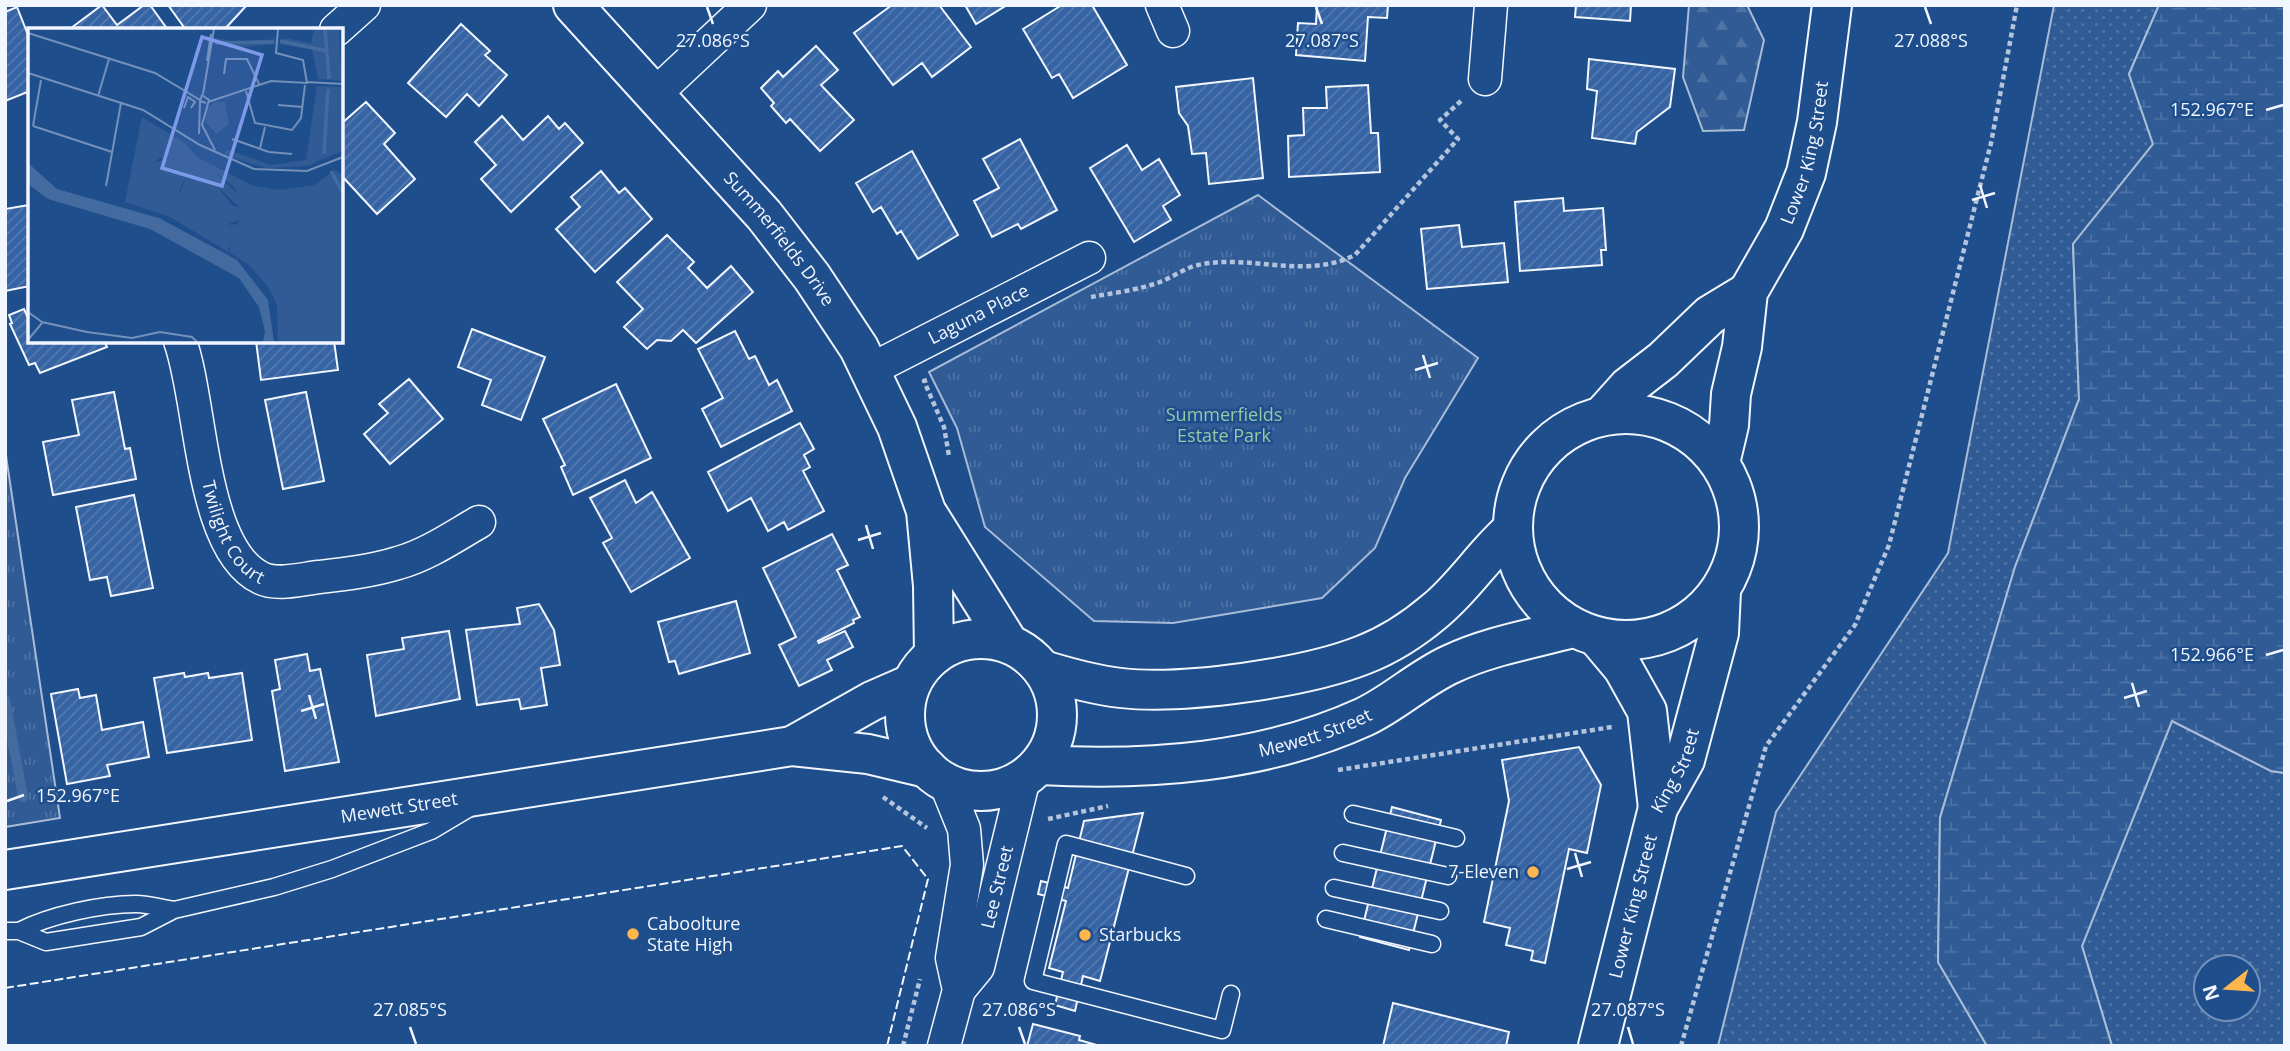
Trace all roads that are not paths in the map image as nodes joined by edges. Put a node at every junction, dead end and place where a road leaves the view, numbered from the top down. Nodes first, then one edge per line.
1 (364, 5) edge
2 (573, 5) edge
3 (750, 5) edge
4 (1491, 5) edge
5 (1832, 5) edge
6 (338, 28) edge
7 (1485, 79) road end
8 (654, 95) junction
9 (1089, 258) dead end
10 (1748, 292) junction
11 (180, 343) edge
12 (870, 370) junction
13 (1602, 416) junction
14 (1720, 463) junction
15 (921, 496) junction
16 (479, 522) dead end
17 (1513, 529) junction
18 (1721, 591) junction
19 (1585, 632) junction
20 (1009, 644) junction
21 (923, 670) junction
22 (1043, 670) junction
23 (792, 746) junction
24 (1032, 772) junction
25 (936, 775) junction
26 (494, 793) junction
27 (1658, 808) junction
28 (1353, 814) dead end
29 (1456, 838) dead end
30 (1343, 853) dead end
31 (5, 870) edge
32 (1186, 876) dead end
33 (1447, 876) dead end
34 (1334, 888) dead end
35 (174, 911) junction
36 (1440, 911) dead end
37 (1326, 919) dead end
38 (12, 931) edge
39 (1432, 944) dead end
40 (959, 990) junction
41 (1231, 994) dead end
42 (944, 1046) edge
43 (1598, 1046) edge

1 - 6 street
2 - 8 main road, Summerfields Drive
3 - 8 street
4 - 7 street
5 - 10 main road, Lower King Street
8 - 12 main road, Summerfields Drive
9 - 12 street, Laguna Place
10 - 13 main road, Lower King Street
10 - 14 main road, Lower King Street
11 - 16 street, Twilight Court
12 - 15 main road, Summerfields Drive
13 - 14 main road
13 - 17 main road
14 - 18 main road
15 - 20 main road, Summerfields Drive
15 - 21 main road, Summerfields Drive
17 - 19 main road
17 - 22 main road
18 - 19 main road
18 - 27 main road, King Street
19 - 24 main road, Mewett Street
19 - 27 main road, King Street
20 - 21 main road
20 - 22 main road
21 - 23 main road, Mewett Street
21 - 25 main road
22 - 24 main road
23 - 25 main road, Mewett Street
23 - 26 main road, Mewett Street
24 - 25 main road
24 - 40 street, Lee Street
25 - 40 street, Lee Street
26 - 31 main road, Mewett Street
26 - 35 lane
27 - 43 main road, Lower King Street
28 - 29 lane
30 - 33 lane
32 - 41 lane
34 - 36 lane
35 - 38 lane
35 - 38 lane
37 - 39 lane
40 - 42 street, Lee Street

